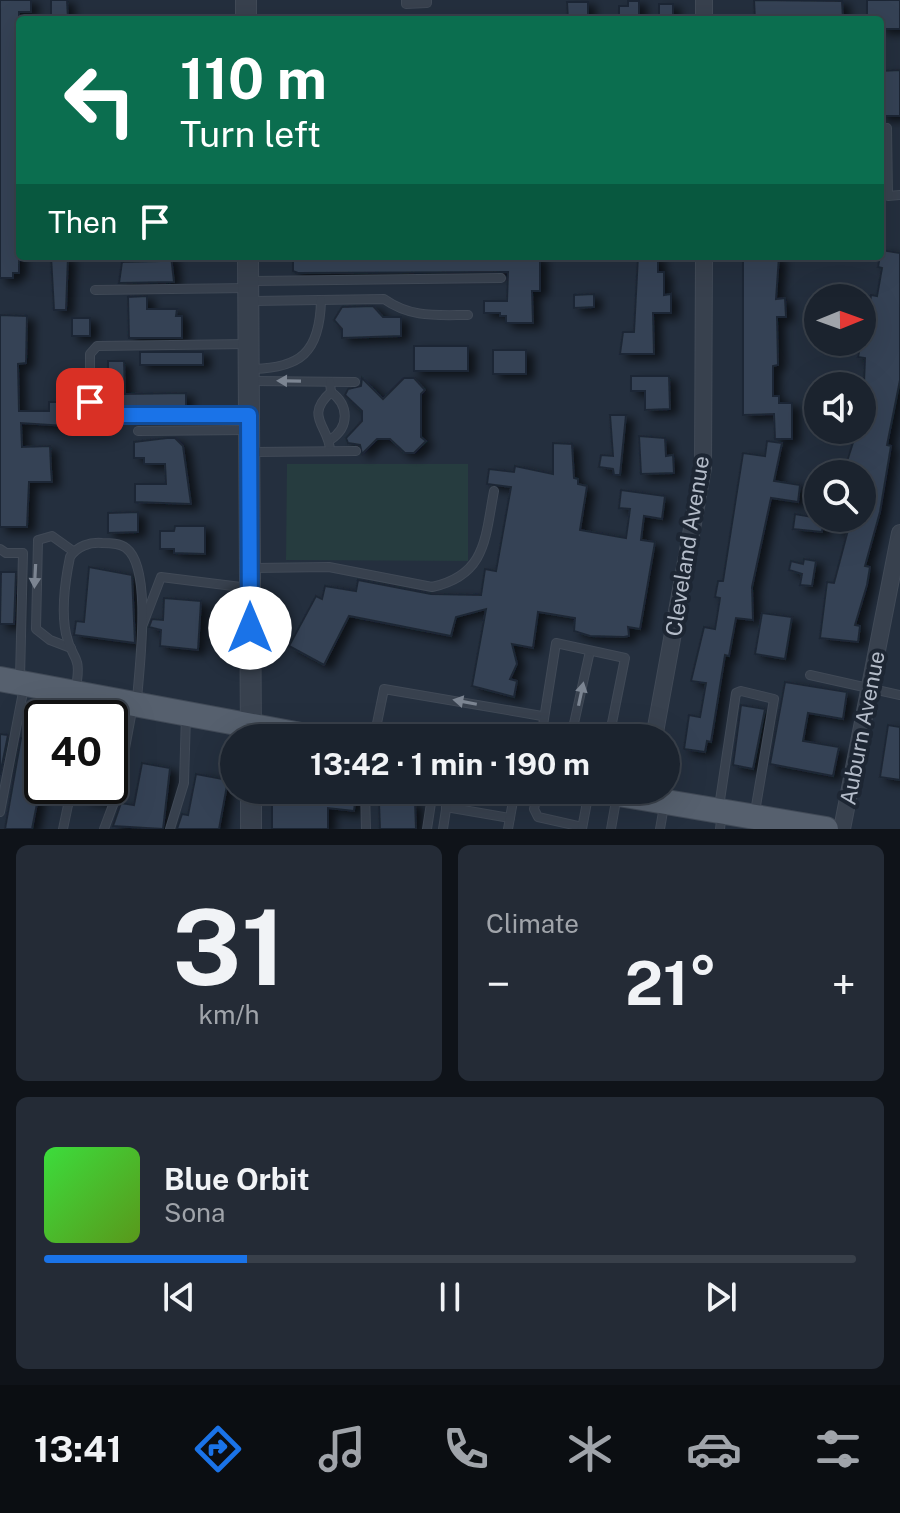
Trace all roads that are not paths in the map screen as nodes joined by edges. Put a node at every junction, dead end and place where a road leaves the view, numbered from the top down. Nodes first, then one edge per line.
1 (406, 0) edge
2 (427, 0) edge
3 (887, 128) dead end
4 (884, 184) edge
5 (900, 195) edge
6 (248, 260) edge
7 (704, 260) edge
8 (501, 278) dead end
9 (95, 290) dead end
10 (248, 290) junction
11 (321, 300) junction
12 (468, 315) dead end
13 (248, 344) junction
14 (248, 375) junction
15 (355, 382) dead end
16 (330, 387) junction
17 (249, 422) junction
18 (138, 431) dead end
19 (330, 440) junction
20 (330, 451) junction
21 (356, 451) dead end
22 (249, 452) junction
23 (494, 491) dead end
24 (900, 533) edge
25 (0, 549) edge
26 (73, 551) junction
27 (250, 578) junction
28 (250, 611) junction
29 (142, 626) junction
30 (250, 646) junction
31 (72, 648) junction
32 (590, 651) junction
33 (810, 675) dead end
34 (15, 682) edge
35 (870, 689) junction
36 (900, 695) edge
37 (77, 700) edge
38 (84, 700) edge
39 (128, 705) edge
40 (135, 705) junction
41 (186, 715) junction
42 (542, 716) junction
43 (220, 724) edge
44 (251, 724) edge
45 (378, 724) edge
46 (542, 724) edge
47 (577, 724) edge
48 (612, 724) edge
49 (657, 724) edge
50 (68, 804) edge
51 (251, 804) edge
52 (365, 804) edge
53 (431, 804) edge
54 (447, 804) edge
55 (512, 804) edge
56 (535, 804) edge
57 (594, 804) edge
58 (604, 804) edge
59 (652, 804) edge
60 (676, 804) edge
61 (446, 807) junction
62 (0, 812) edge
63 (510, 818) junction
64 (733, 819) edge
65 (582, 828) edge
66 (63, 829) edge
67 (104, 829) edge
68 (170, 829) edge
69 (251, 829) edge
70 (366, 829) edge
71 (427, 829) edge
72 (443, 829) edge
73 (508, 829) edge
74 (611, 829) edge
75 (660, 829) edge
76 (826, 829) edge
77 (842, 829) edge

1 - 2 lane
3 - 4 lane
4 - 5 lane
6 - 10 street
7 - 49 street, Cleveland Avenue
8 - 10 lane
9 - 10 lane
10 - 11 lane
10 - 13 street
11 - 12 lane
11 - 14 lane
13 - 14 street
13 - 17 lane
16 -> 14 lane
14 - 17 street
15 - 16 lane
16 - 19 lane
16 - 19 lane
17 - 18 lane
17 - 22 street
19 - 20 lane
20 - 21 lane
20 - 22 lane
22 - 27 street
23 - 27 lane
24 - 35 street, Auburn Avenue
25 - 34 lane
26 - 29 lane
26 - 31 lane
26 -> 31 lane
27 - 28 street
27 - 29 lane
28 - 30 street
28 - 30 lane
29 - 40 lane
30 - 44 street
31 - 38 lane
32 - 42 lane
47 -> 32 lane
32 - 48 lane
33 - 35 lane
34 - 37 main road
34 - 62 lane
35 - 36 lane
35 - 77 street, Auburn Avenue
39 - 40 main road
40 - 41 main road
40 - 67 lane
41 - 43 main road
41 - 68 lane
42 -> 45 lane
42 - 46 lane
50 - 66 lane
51 - 69 street
52 - 70 lane
53 - 71 lane
54 - 61 lane
55 - 63 lane
56 - 65 lane
57 - 65 lane
58 - 74 lane
59 - 75 lane
60 - 64 main road
61 - 63 lane
61 - 72 lane
63 - 73 lane
64 - 64 lane
64 - 76 main road

